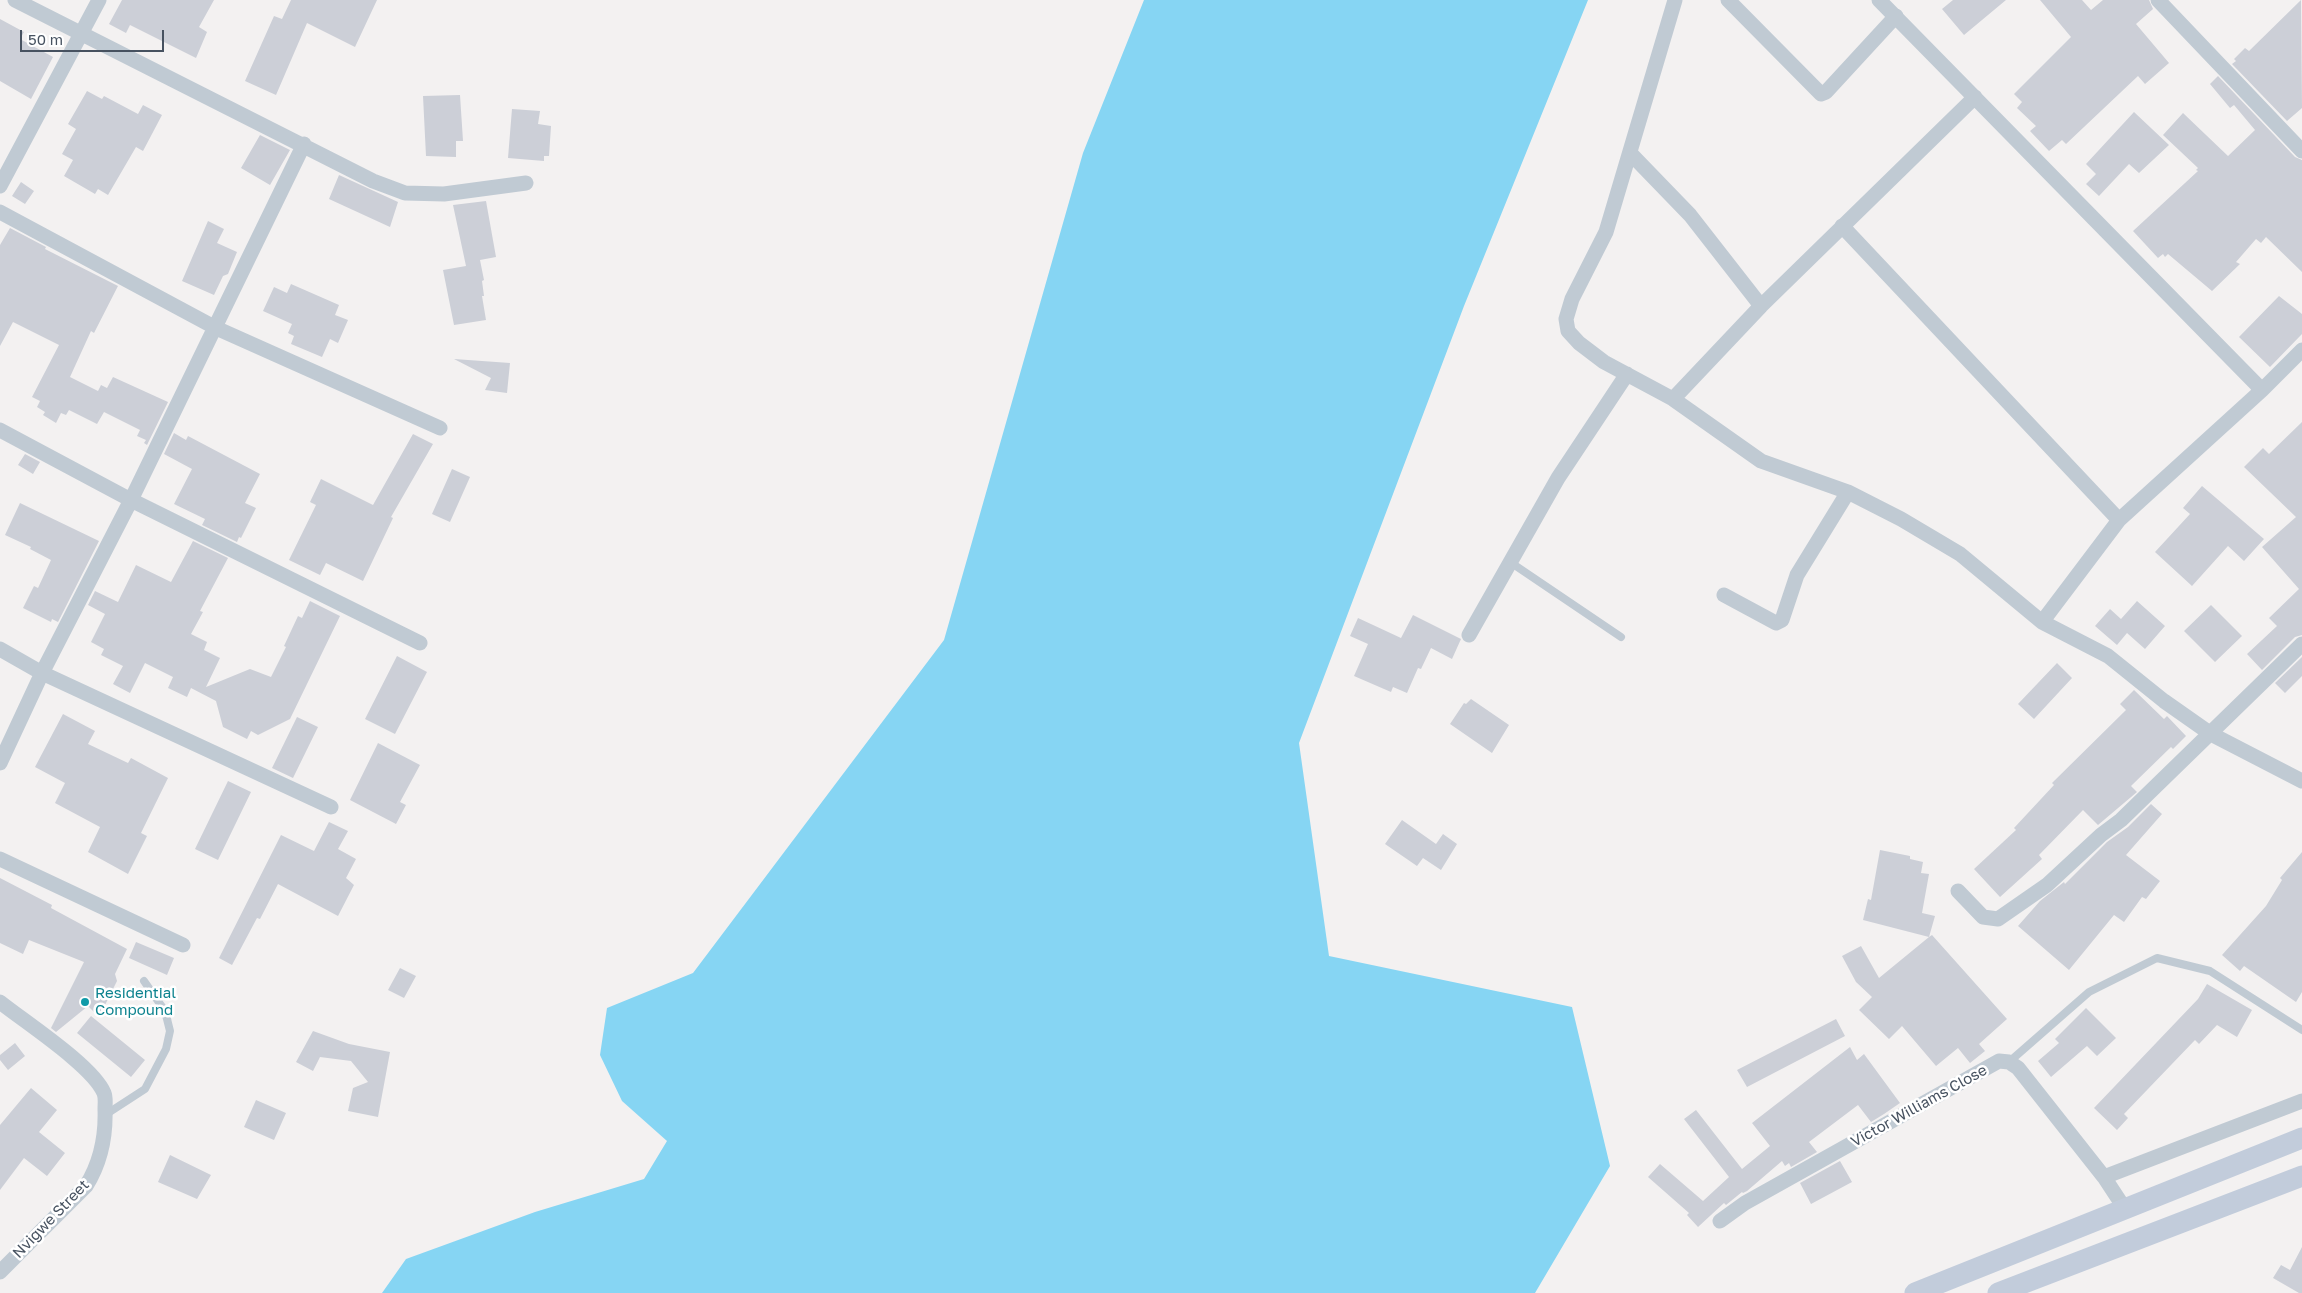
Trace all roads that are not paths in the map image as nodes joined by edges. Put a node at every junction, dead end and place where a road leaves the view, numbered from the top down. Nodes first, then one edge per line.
1 (15, 0) edge
2 (99, 0) edge
3 (1675, 0) edge
4 (1728, 0) edge
5 (1879, 0) edge
6 (2158, 0) edge
7 (1896, 16) junction
8 (80, 33) junction
9 (1975, 97) junction
10 (304, 144) junction
11 (2302, 150) edge
12 (1631, 154) junction
13 (526, 183) dead end
14 (0, 186) edge
15 (0, 212) edge
16 (1842, 226) junction
17 (1762, 306) junction
18 (216, 328) junction
19 (2302, 350) edge
20 (1627, 374) junction
21 (2262, 390) junction
22 (1673, 399) junction
23 (440, 428) dead end
24 (0, 430) edge
25 (1848, 492) junction
26 (131, 500) junction
27 (2119, 520) junction
28 (1510, 562) junction
29 (1724, 595) dead end
30 (2042, 622) junction
31 (1469, 635) dead end
32 (1621, 637) dead end
33 (420, 643) dead end
34 (2302, 644) edge
35 (0, 649) edge
36 (42, 673) junction
37 (2211, 734) junction
38 (0, 763) edge
39 (2302, 781) edge
40 (331, 807) dead end
41 (0, 858) edge
42 (1958, 891) dead end
43 (182, 945) dead end
44 (144, 982) dead end
45 (0, 1002) edge
46 (2302, 1030) edge
47 (2009, 1062) junction
48 (2302, 1101) edge
49 (105, 1115) junction
50 (2302, 1138) edge
51 (2104, 1176) junction
52 (2302, 1176) edge
53 (2125, 1209) junction
54 (1720, 1221) dead end
55 (0, 1272) edge
56 (1915, 1293) edge
57 (1998, 1293) edge

1 - 8 street
2 - 8 street
3 - 12 street
4 - 7 street
5 - 7 street
6 - 11 street
7 - 9 street
8 - 10 street
8 - 14 street
9 - 16 street
9 - 21 street
10 - 13 street
10 - 18 street
12 - 17 street
12 - 20 street
15 - 18 street
16 - 17 street
16 - 27 street
17 - 22 street
18 - 23 street
18 - 26 street
19 - 21 street
20 - 22 street
20 - 28 street
21 - 27 street
22 - 25 street
24 - 26 street
25 - 29 street
25 - 30 street
26 - 33 street
26 - 36 street
27 - 30 street
28 - 31 street
28 - 32 lane
30 - 37 street
34 - 37 street
35 - 36 street
36 - 38 street
36 - 40 street
37 - 39 street
37 - 42 street
41 - 43 street
44 - 49 lane
45 - 49 street, Nvigwe Street
46 - 47 lane
47 - 51 street
47 - 54 street, Victor Williams Close
48 - 51 street
49 - 55 street, Nvigwe Street
50 - 53 main road
51 - 53 street
52 - 57 main road
53 - 56 main road

